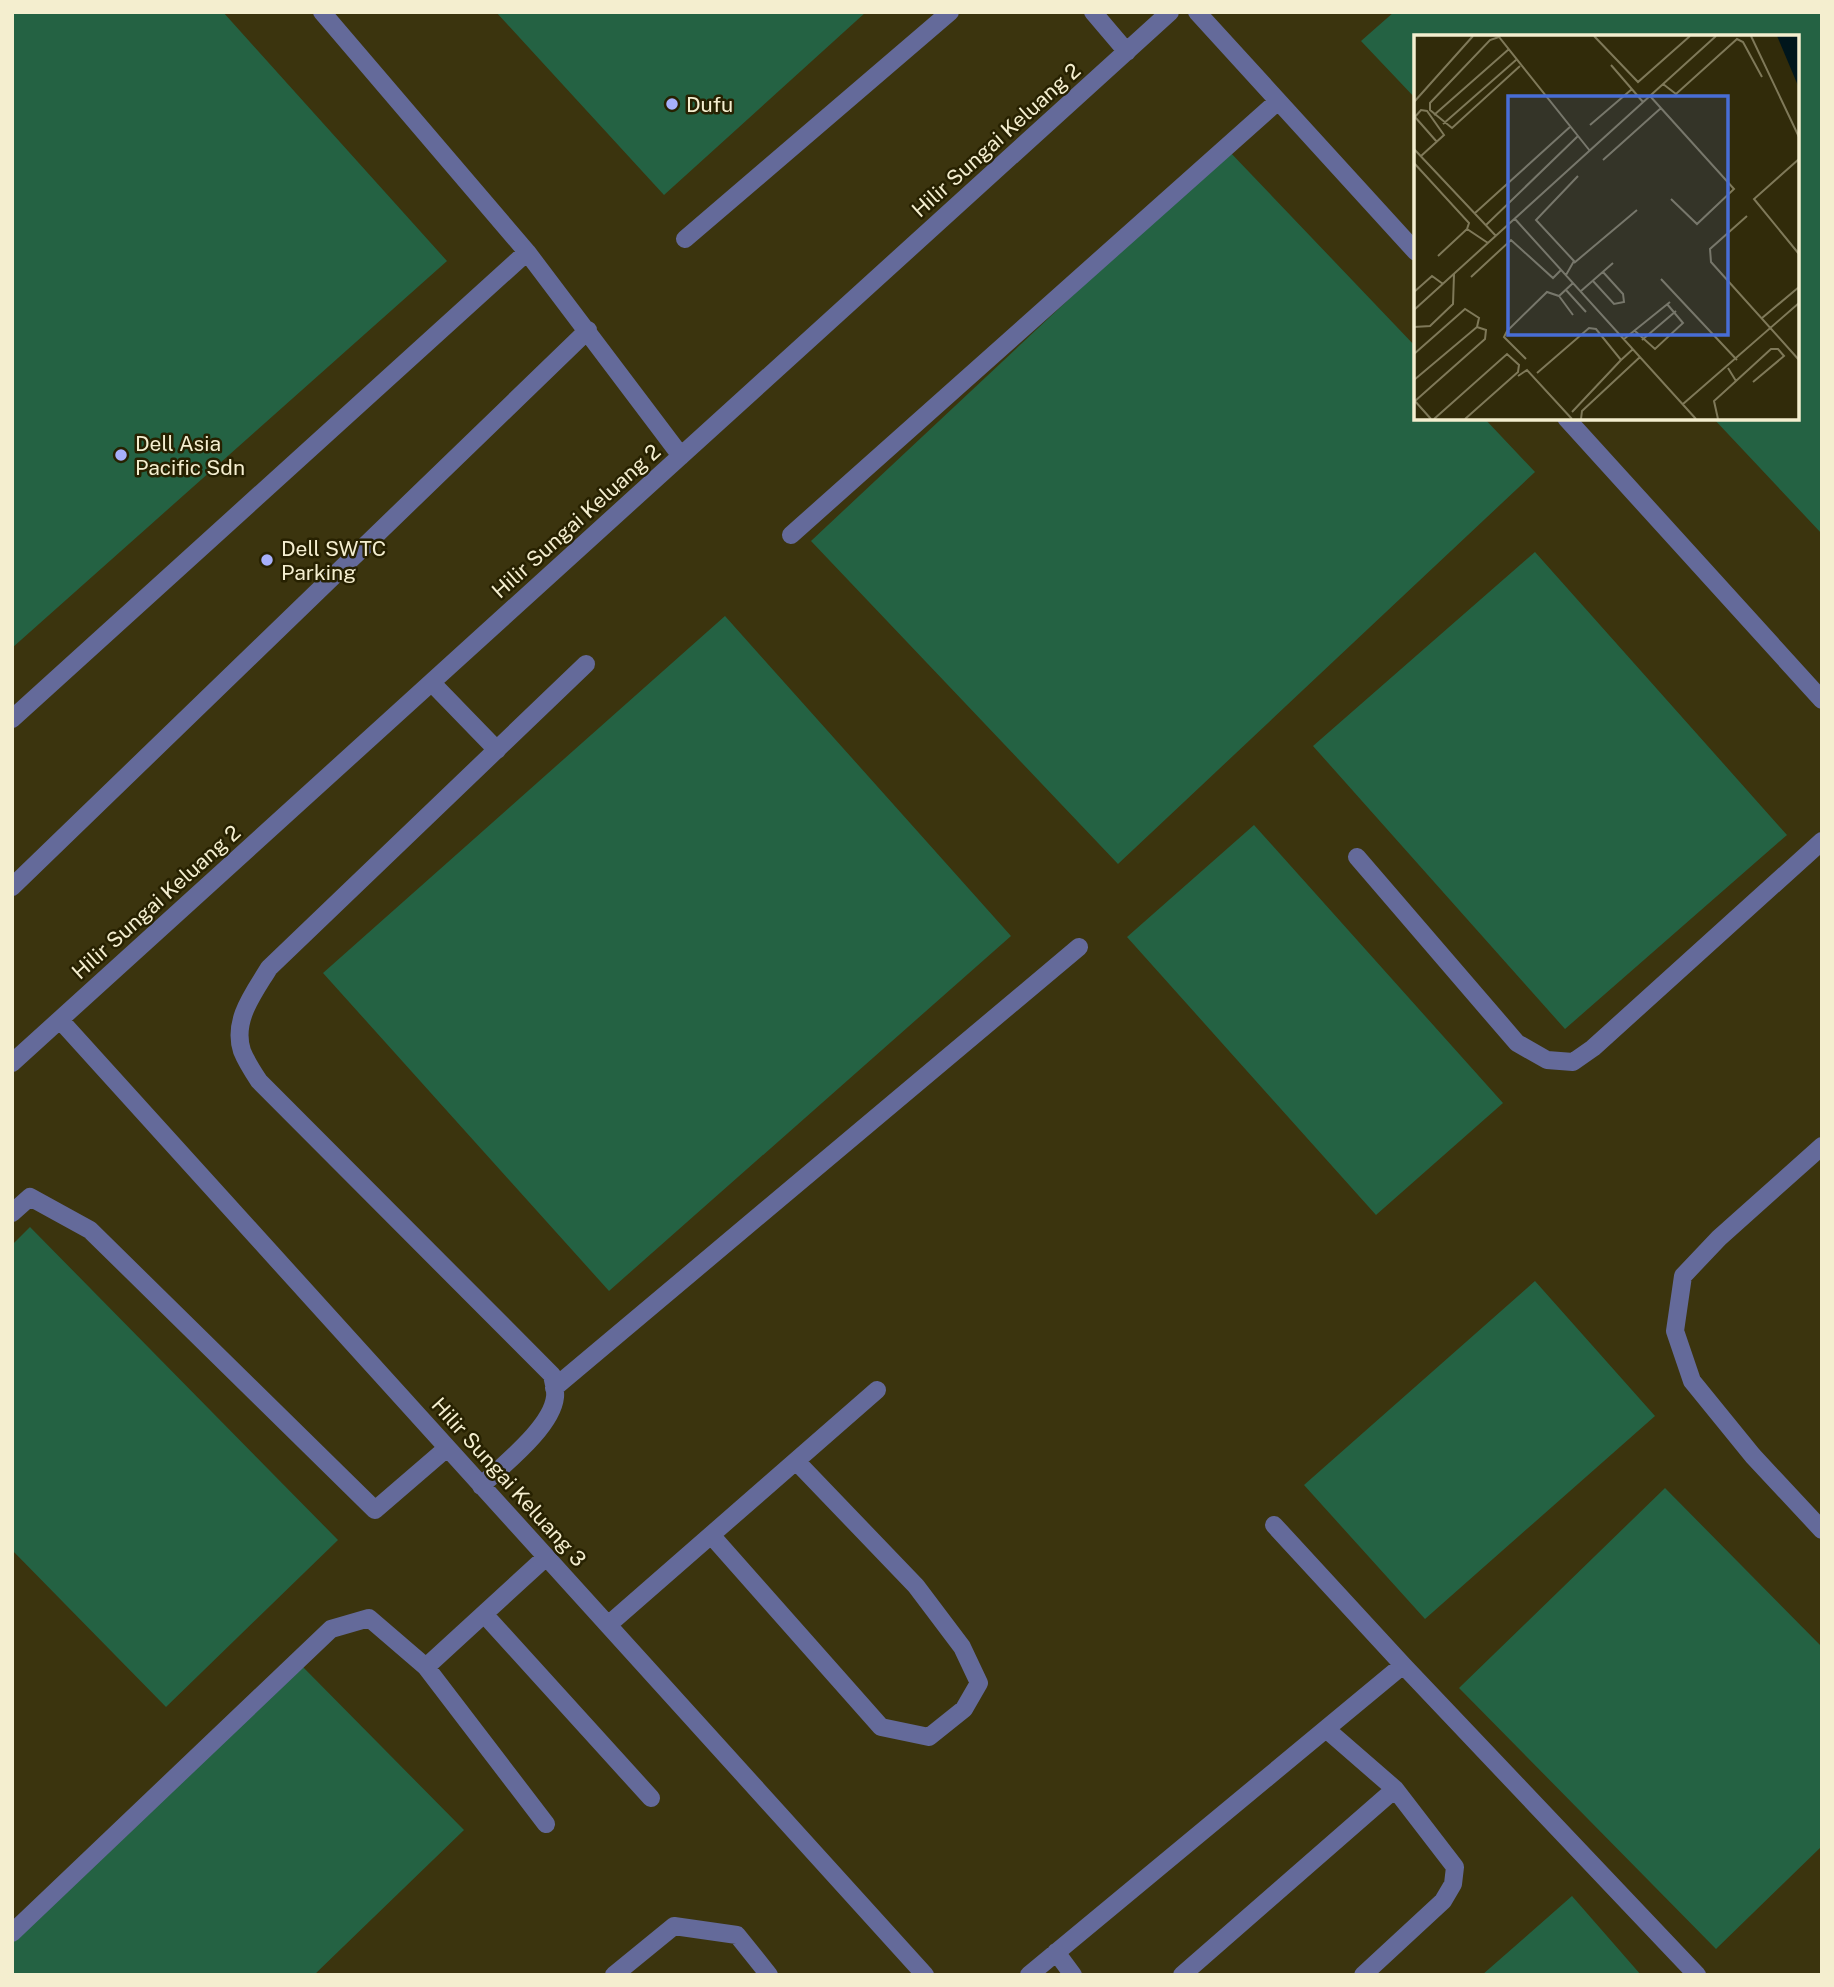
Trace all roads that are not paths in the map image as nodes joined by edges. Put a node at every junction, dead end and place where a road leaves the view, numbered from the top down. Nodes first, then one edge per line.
1 (322, 12) edge
2 (950, 12) edge
3 (1093, 12) edge
4 (1170, 12) edge
5 (1197, 12) edge
6 (1127, 52) junction
7 (1278, 101) junction
8 (685, 239) dead end
9 (527, 251) junction
10 (1414, 251) edge
11 (588, 330) junction
12 (1568, 420) edge
13 (681, 456) junction
14 (791, 535) dead end
15 (586, 664) dead end
16 (432, 682) junction
17 (1822, 700) edge
18 (12, 719) edge
19 (497, 751) junction
20 (1822, 841) edge
21 (1357, 857) dead end
22 (12, 887) edge
23 (1079, 947) dead end
24 (60, 1020) junction
25 (12, 1063) edge
26 (1822, 1146) edge
27 (12, 1213) edge
28 (554, 1388) junction
29 (877, 1390) dead end
30 (447, 1448) junction
31 (796, 1461) junction
32 (481, 1486) junction
33 (1274, 1525) dead end
34 (1822, 1530) edge
35 (711, 1535) junction
36 (546, 1557) junction
37 (484, 1614) junction
38 (608, 1625) junction
39 (1403, 1665) junction
40 (426, 1667) junction
41 (1326, 1728) junction
42 (1395, 1789) junction
43 (651, 1798) dead end
44 (546, 1824) dead end
45 (12, 1933) edge
46 (1056, 1952) junction
47 (614, 1975) edge
48 (769, 1975) edge
49 (925, 1975) edge
50 (1029, 1975) edge
51 (1073, 1975) edge
52 (1182, 1975) edge
53 (1363, 1975) edge
54 (1697, 1975) edge

1 - 9 street
2 - 8 street
3 - 6 street
4 - 6 street, Hilir Sungai Keluang 2
5 - 7 street
6 - 13 street, Hilir Sungai Keluang 2
7 - 10 street
7 - 14 street
9 - 11 street
9 - 18 street
11 - 13 street
11 - 22 street
12 - 17 street
13 - 16 street, Hilir Sungai Keluang 2
15 - 19 street
16 - 19 street
16 - 24 street, Hilir Sungai Keluang 2
19 - 28 street
20 - 21 street
23 - 28 street
24 - 25 street, Hilir Sungai Keluang 2
24 - 30 street, Hilir Sungai Keluang 3
26 - 34 street
27 - 30 street
28 - 32 street
29 - 31 street
30 - 32 street, Hilir Sungai Keluang 3
31 - 35 street
31 - 35 street
32 - 36 street, Hilir Sungai Keluang 3
33 - 39 street
35 - 38 street
36 - 37 street
36 - 38 street, Hilir Sungai Keluang 3
37 - 40 street
37 - 43 street
38 - 49 street, Hilir Sungai Keluang 3
39 - 41 street
39 - 54 street
40 - 44 street
40 - 45 street
41 - 42 street
41 - 46 street
42 - 52 street
42 - 53 street
46 - 50 street
46 - 51 street
47 - 48 street

